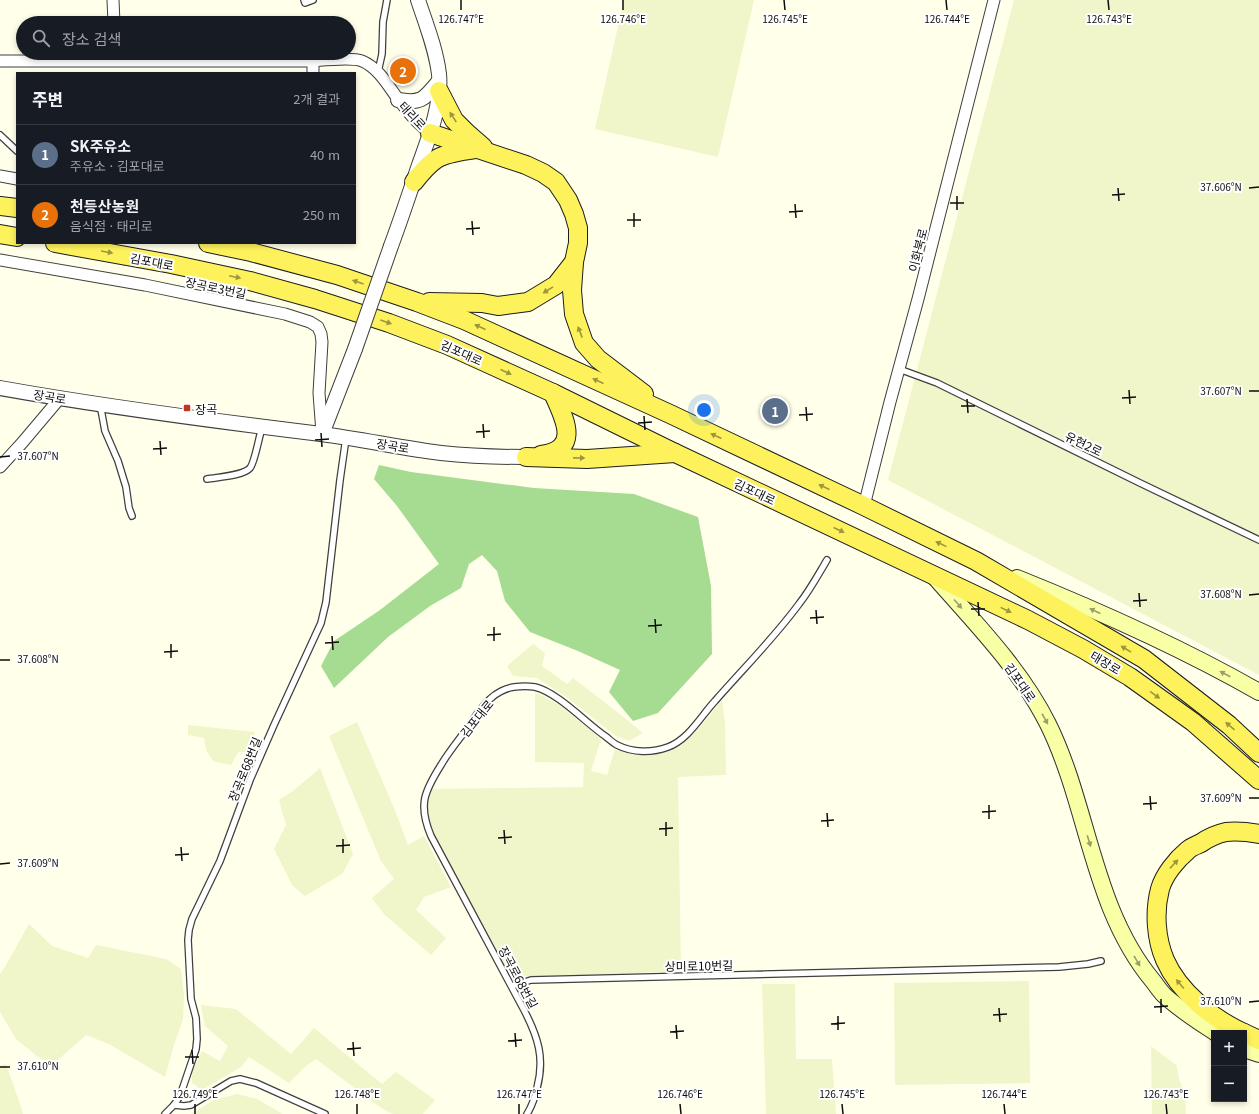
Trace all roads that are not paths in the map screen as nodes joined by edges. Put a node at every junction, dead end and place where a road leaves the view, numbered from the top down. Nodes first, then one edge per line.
1 (113, 0) edge
2 (304, 0) edge
3 (313, 0) edge
4 (388, 0) edge
5 (418, 0) edge
6 (994, 0) edge
7 (114, 16) edge
8 (29, 60) edge
9 (264, 60) edge
10 (0, 61) edge
11 (313, 61) junction
12 (313, 72) edge
13 (378, 72) junction
14 (439, 86) junction
15 (398, 100) junction
16 (430, 133) junction
17 (0, 135) edge
18 (16, 150) edge
19 (484, 151) junction
20 (0, 176) edge
21 (16, 179) edge
22 (414, 182) junction
23 (0, 206) edge
24 (16, 208) edge
25 (0, 234) edge
26 (16, 237) edge
27 (61, 244) edge
28 (213, 244) edge
29 (0, 260) edge
30 (574, 262) junction
31 (417, 302) junction
32 (899, 369) junction
33 (0, 388) edge
34 (554, 393) junction
35 (60, 398) junction
36 (100, 404) junction
37 (670, 414) junction
38 (262, 427) junction
39 (322, 434) junction
40 (346, 438) junction
41 (676, 453) junction
42 (526, 457) junction
43 (0, 467) edge
44 (207, 479) dead end
45 (864, 506) junction
46 (132, 516) dead end
47 (1259, 540) edge
48 (827, 560) dead end
49 (976, 561) junction
50 (933, 575) junction
51 (1259, 692) edge
52 (1259, 753) edge
53 (1259, 780) edge
54 (1259, 834) edge
55 (443, 858) joint
56 (1101, 961) dead end
57 (512, 986) junction
58 (1211, 1030) edge
59 (1237, 1030) edge
60 (1247, 1034) edge
61 (1259, 1040) edge
62 (1247, 1050) edge
63 (1259, 1054) edge
64 (174, 1105) junction
65 (165, 1114) edge
66 (325, 1114) edge
67 (527, 1114) edge

1 - 7 street
2 - 3 lane
4 - 13 lane
5 - 14 street, 태리로
6 - 32 street, 이화북로
8 - 10 street, 태리로
9 - 11 street, 태리로
11 - 12 street
11 - 13 street, 태리로
13 - 15 street, 태리로
14 - 15 street
14 - 16 street, 태리로
19 -> 14 main road
15 - 16 street, 태리로
16 - 19 main road
16 - 22 street
17 - 18 lane
19 - 22 main road
19 - 30 main road
20 - 21 street
22 - 39 street, bridge
23 - 24 main road
25 - 26 main road
27 -> 34 main road, 김포대로
31 -> 28 main road
29 - 39 street, 장곡로3번길
30 -> 31 main road
37 -> 30 main road
37 -> 31 main road
32 - 45 street, 이화북로
32 - 47 lane, 유현2로
33 - 35 street, 장곡로
34 - 41 main road, 김포대로
34 - 42 main road
35 - 36 street, 장곡로
35 - 43 street
36 - 38 street, 장곡로
36 - 46 lane
45 -> 37 main road
38 - 39 street, 장곡로
38 - 44 lane
39 - 40 street, 장곡로
40 - 42 street, 장곡로
40 - 64 lane, 장곡로68번길
42 -> 41 main road
41 -> 50 main road, 김포대로
49 -> 45 main road
48 - 55 lane, 김포대로
51 -> 49 main road
52 -> 49 main road, 태장로
50 -> 53 main road, 태장로
50 -> 58 main road, 김포대로
59 -> 54 main road
55 - 57 lane, 장곡로68번길
56 - 57 lane, 상미로10번길
57 - 67 lane, 장곡로68번길
60 - 61 main road
62 - 63 main road
64 - 65 lane, 장곡로68번길
64 - 66 lane

